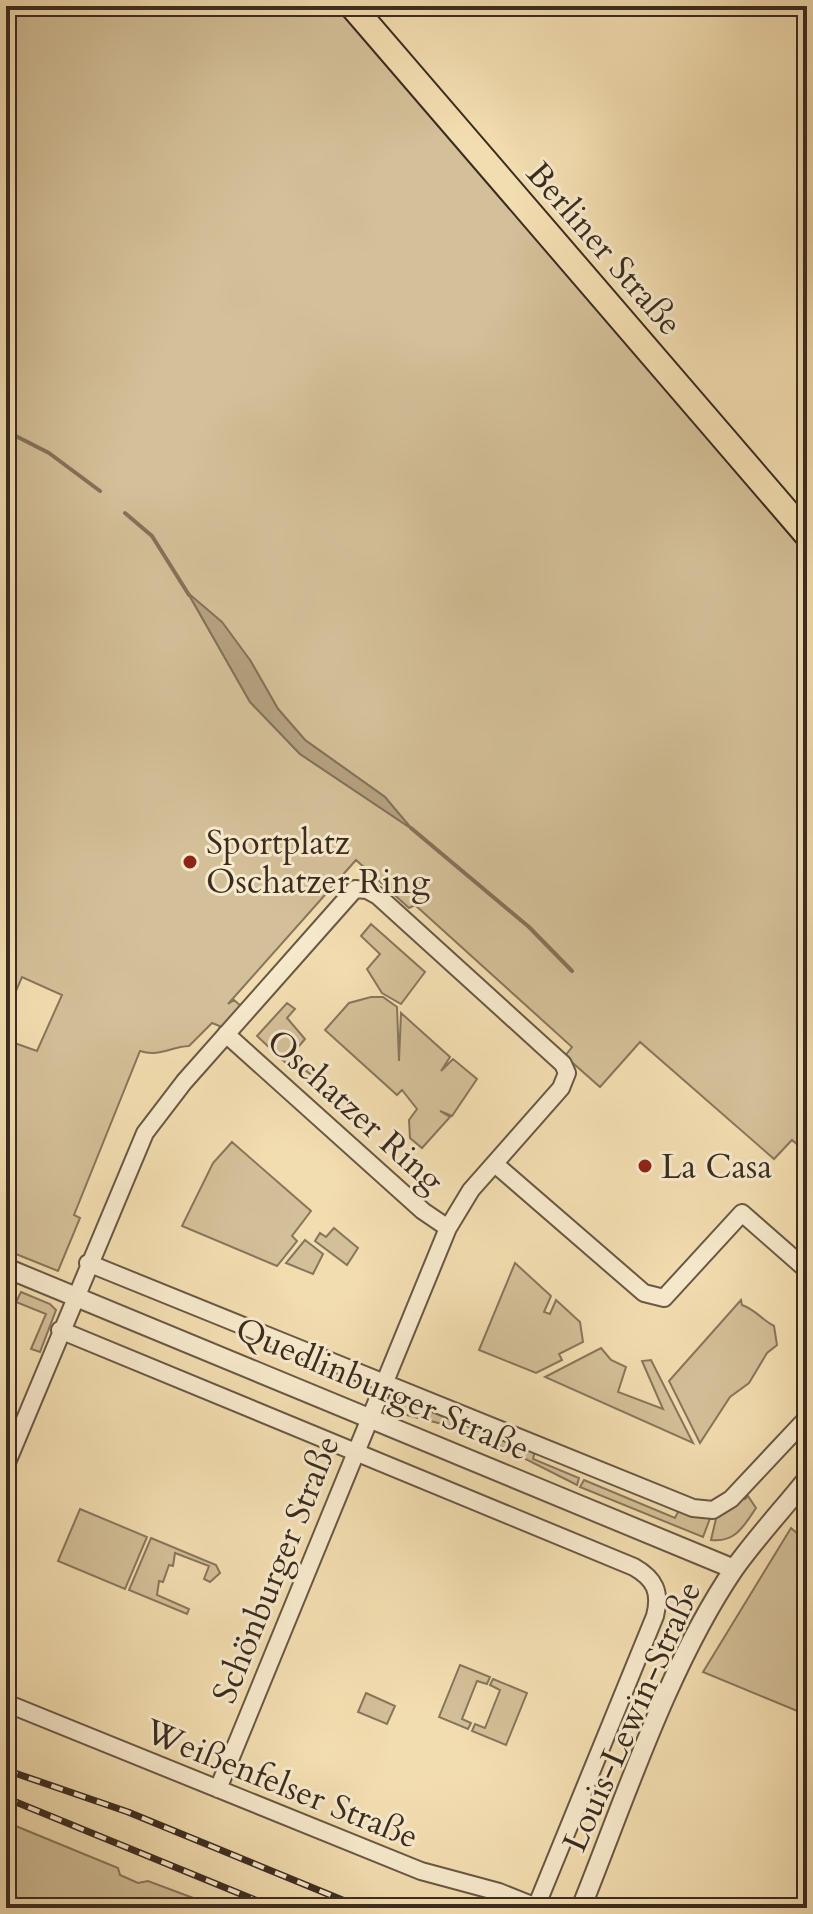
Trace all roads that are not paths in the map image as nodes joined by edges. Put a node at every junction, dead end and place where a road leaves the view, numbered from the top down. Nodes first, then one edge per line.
1 (352, 6) edge
2 (807, 535) edge
3 (226, 1034) junction
4 (495, 1164) junction
5 (448, 1228) junction
6 (88, 1263) junction
7 (6, 1268) edge
8 (807, 1270) edge
9 (74, 1296) junction
10 (60, 1330) junction
11 (384, 1383) junction
12 (370, 1416) junction
13 (807, 1418) edge
14 (354, 1451) junction
15 (6, 1465) edge
16 (807, 1479) edge
17 (734, 1569) junction
18 (656, 1588) joint
19 (6, 1703) edge
20 (218, 1789) junction
21 (538, 1907) edge
22 (581, 1908) edge

1 - 2 main road, Berliner Straße
3 - 4 street, Oschatzer Ring
3 - 5 street, Oschatzer Ring
3 - 6 street, Oschatzer Ring
4 - 5 street, Oschatzer Ring
4 - 8 street
5 - 11 street, Oschatzer Ring
6 - 9 street, Oschatzer Ring
6 - 11 street, Quedlinburger Straße
7 - 9 street, Quedlinburger Straße
9 - 10 street
9 - 12 street, Quedlinburger Straße
10 - 14 street, Quedlinburger Straße
10 - 15 street
11 - 12 street, Oschatzer Ring
11 - 13 street, Quedlinburger Straße
12 - 14 street, Schönburger Straße
12 - 17 street, Quedlinburger Straße
14 - 18 street, Quedlinburger Straße
14 - 20 street, Schönburger Straße
16 - 17 street, Louis-Lewin-Straße
17 - 22 street, Louis-Lewin-Straße
18 - 21 street, Louis-Lewin-Straße
19 - 20 street, Weißenfelser Straße
20 - 21 street, Weißenfelser Straße

